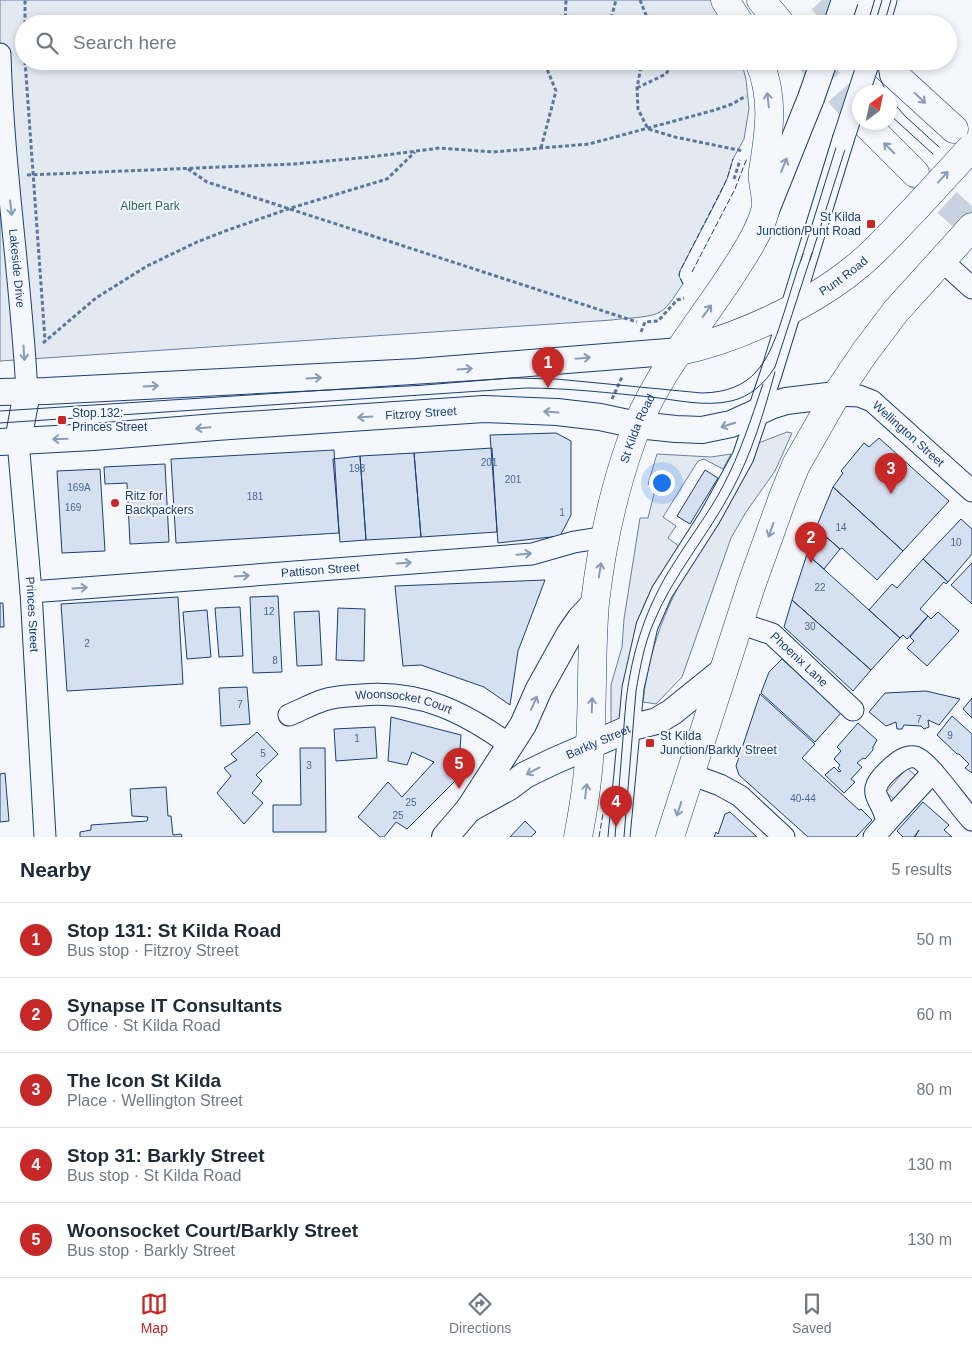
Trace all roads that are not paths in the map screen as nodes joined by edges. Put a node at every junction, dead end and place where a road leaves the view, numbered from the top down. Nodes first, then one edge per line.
1 (725, 0) edge
2 (761, 0) edge
3 (845, 0) edge
4 (886, 0) edge
5 (734, 15) edge
6 (773, 15) edge
7 (840, 15) edge
8 (882, 15) edge
9 (0, 54) edge
10 (762, 70) edge
11 (821, 70) edge
12 (874, 70) edge
13 (884, 70) edge
14 (872, 130) edge
15 (963, 138) edge
16 (915, 173) tunnel mouth
17 (766, 210) junction
18 (956, 244) edge
19 (972, 288) edge
20 (790, 310) junction
21 (680, 351) junction
22 (0, 392) edge
23 (27, 392) junction
24 (836, 395) junction
25 (0, 399) edge
26 (759, 411) junction
27 (637, 425) junction
28 (9, 441) edge
29 (972, 492) edge
30 (606, 537) junction
31 (31, 592) junction
32 (595, 603) junction
33 (739, 623) junction
34 (723, 671) junction
35 (853, 710) dead end
36 (289, 715) dead end
37 (629, 729) junction
38 (590, 744) junction
39 (510, 745) junction
40 (933, 772) junction
41 (690, 774) junction
42 (469, 809) junction
43 (972, 820) edge
44 (880, 829) edge
45 (45, 837) edge
46 (444, 837) edge
47 (578, 837) edge
48 (619, 837) edge
49 (670, 837) edge
50 (784, 837) edge

1 - 5 highway
2 - 6 highway
3 - 7 main road, bridge
4 - 8 street
9 -> 23 street, Lakeside Drive
17 -> 10 highway
17 -> 11 main road, St Kilda Road, bridge
12 - 20 street, bridge
13 -> 15 highway
16 -> 14 highway
20 -> 15 highway, Punt Road, bridge
21 -> 17 highway, St Kilda Road
18 - 19 street
18 - 24 highway
20 - 21 highway, Punt Road
20 - 26 street
23 -> 21 main road
21 - 27 highway, St Kilda Road
22 - 23 main road
23 - 28 main road, Princes Street
24 - 26 main road, Fitzroy Street
24 - 29 street, Wellington Street
24 -> 33 highway
25 - 28 main road
26 -> 27 main road, Fitzroy Street
26 - 37 street
27 -> 28 main road, Fitzroy Street
27 - 30 highway, St Kilda Road
28 - 31 street, Princes Street
31 -> 30 street, Pattison Street
32 -> 30 highway, St Kilda Road
31 - 45 street, Princes Street
38 -> 32 highway, St Kilda Road
39 -> 32 main road, Barkly Street
33 - 34 highway
33 - 35 street, Phoenix Lane
34 - 37 main road, Barkly Street
34 - 41 highway
36 - 39 street, Woonsocket Court
37 - 38 main road, Barkly Street
37 - 48 street
38 -> 42 main road, Barkly Street
47 -> 38 highway, St Kilda Road
39 - 42 main road, Barkly Street
40 - 43 street
40 - 44 street
40 - 44 street
41 -> 49 highway
41 - 50 street
42 - 46 main road, Barkly Street

